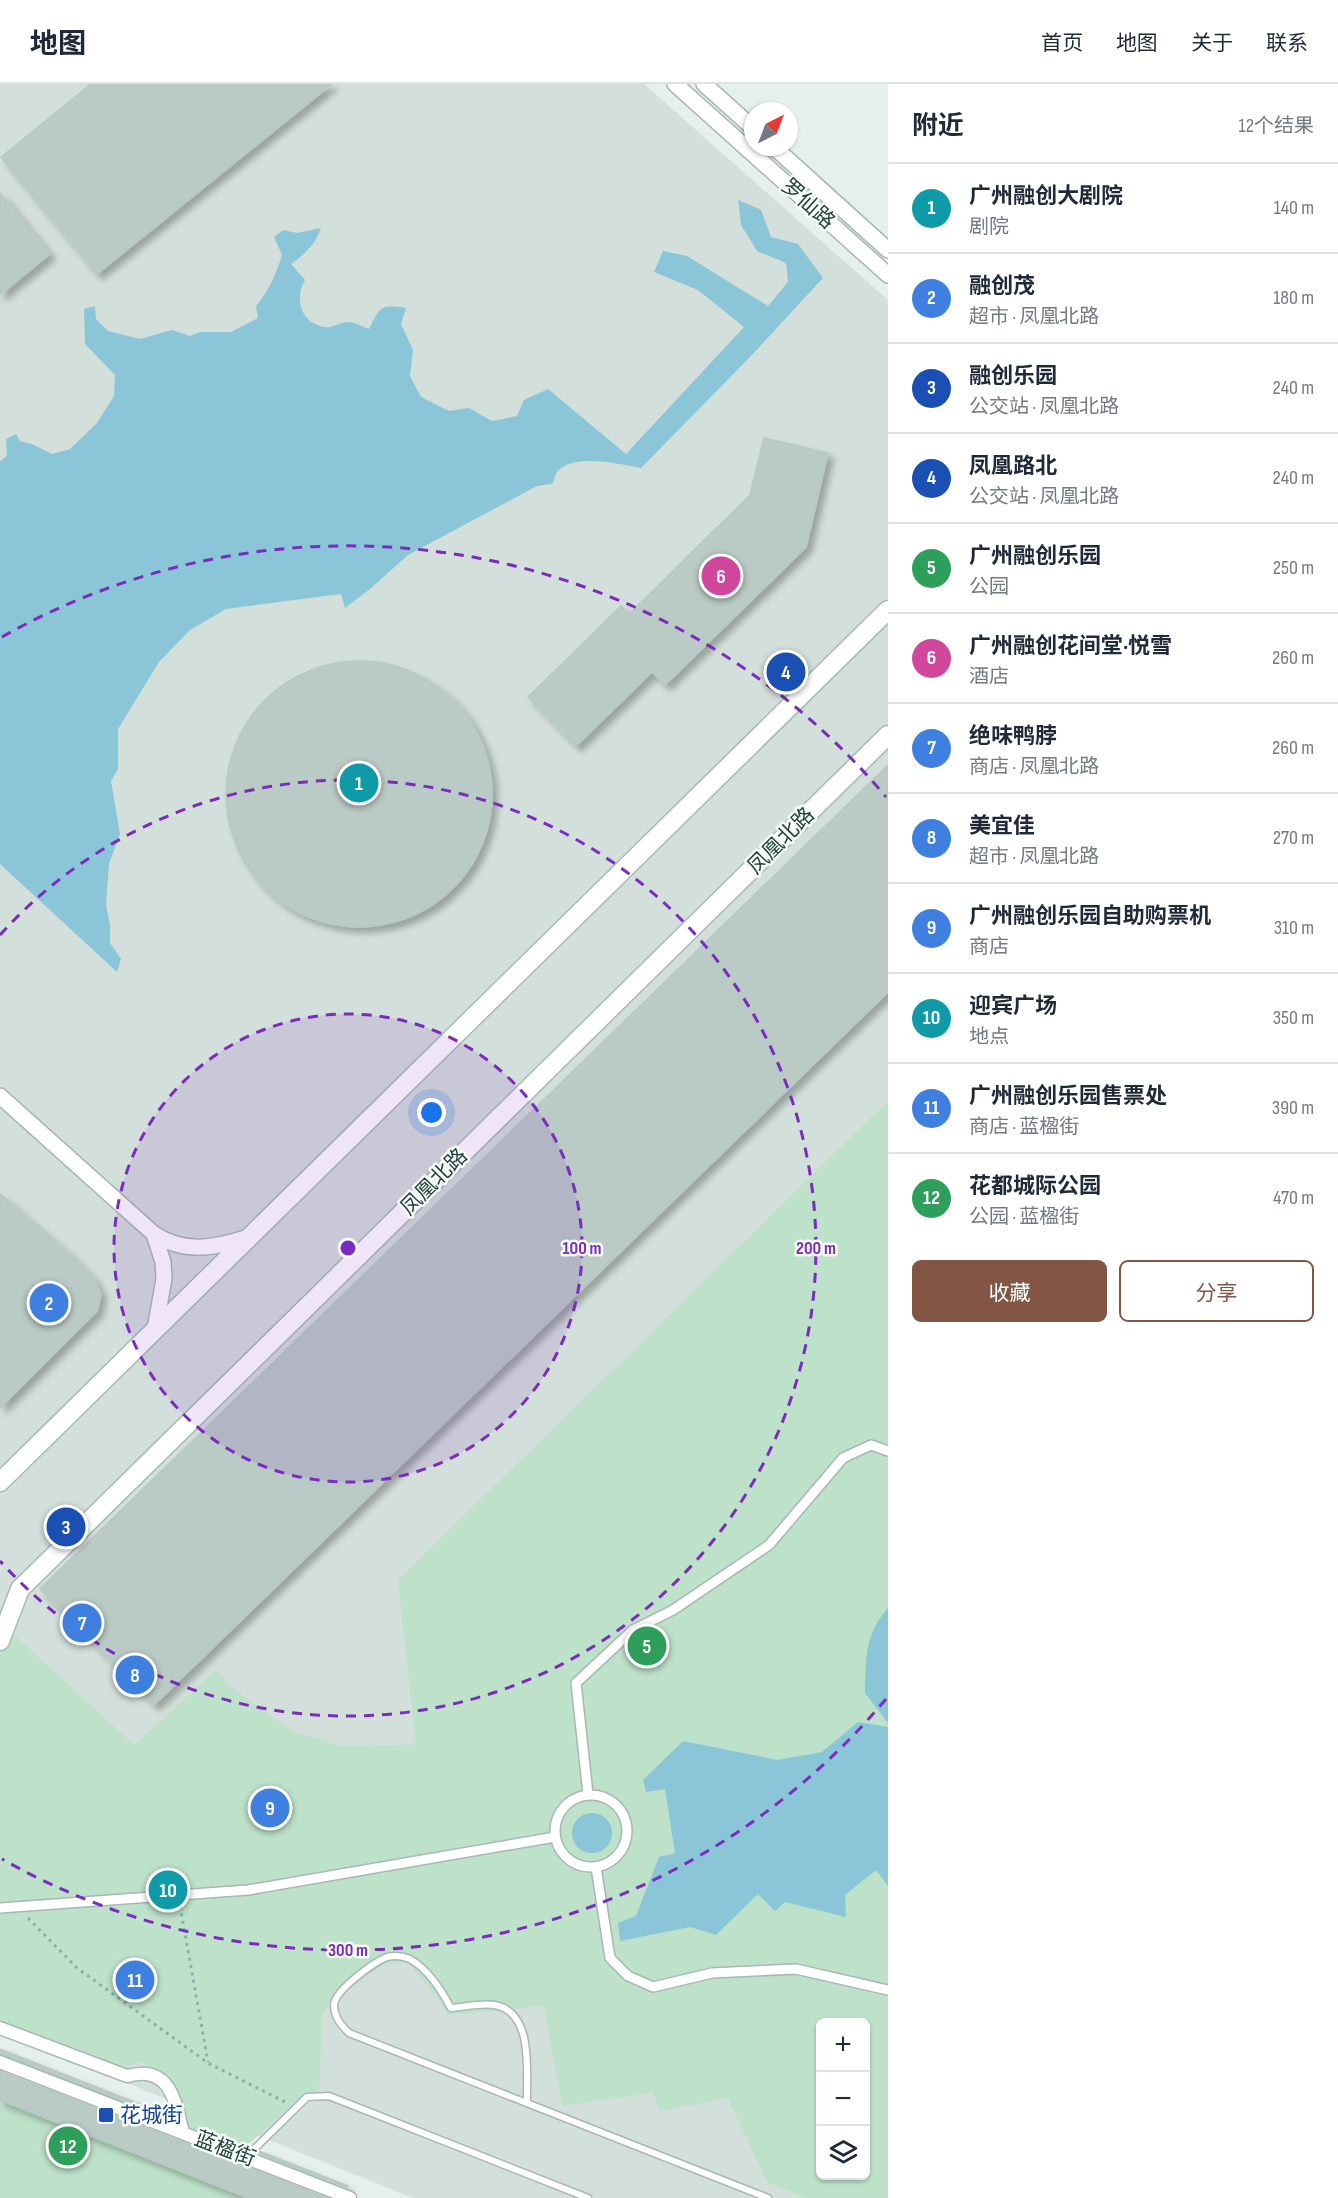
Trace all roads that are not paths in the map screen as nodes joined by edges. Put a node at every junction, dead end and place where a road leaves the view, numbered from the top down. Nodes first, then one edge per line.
1 (675, 84) edge
2 (704, 84) edge
3 (744, 120) edge
4 (784, 156) edge
5 (888, 250) edge
6 (888, 275) edge
7 (888, 610) edge
8 (888, 735) edge
9 (0, 1096) edge
10 (154, 1234) junction
11 (249, 1237) junction
12 (154, 1329) junction
13 (888, 1451) edge
14 (0, 1482) edge
15 (0, 1641) edge
16 (588, 1794) junction
17 (555, 1837) junction
18 (596, 1867) junction
19 (0, 1908) edge
20 (888, 1990) edge
21 (0, 2028) edge
22 (0, 2062) edge
23 (526, 2103) junction
24 (183, 2133) junction
25 (246, 2157) junction
26 (350, 2198) edge
27 (588, 2198) edge
28 (768, 2198) edge

1 - 6 street, 罗仙路
2 - 3 street
4 - 5 street, 罗仙路
7 - 11 main road
8 - 15 main road, 凤凰北路
9 - 10 street
10 - 11 street
10 - 12 street
11 - 12 main road
12 - 14 main road
13 - 16 street
16 - 17 street
16 - 18 street
17 - 18 street
17 - 19 street
18 - 20 street
21 - 24 street
22 - 24 street, 蓝楹街
23 - 23 lane
23 - 28 lane
24 - 25 street, 蓝楹街
25 - 26 street, 蓝楹街
25 - 27 lane

